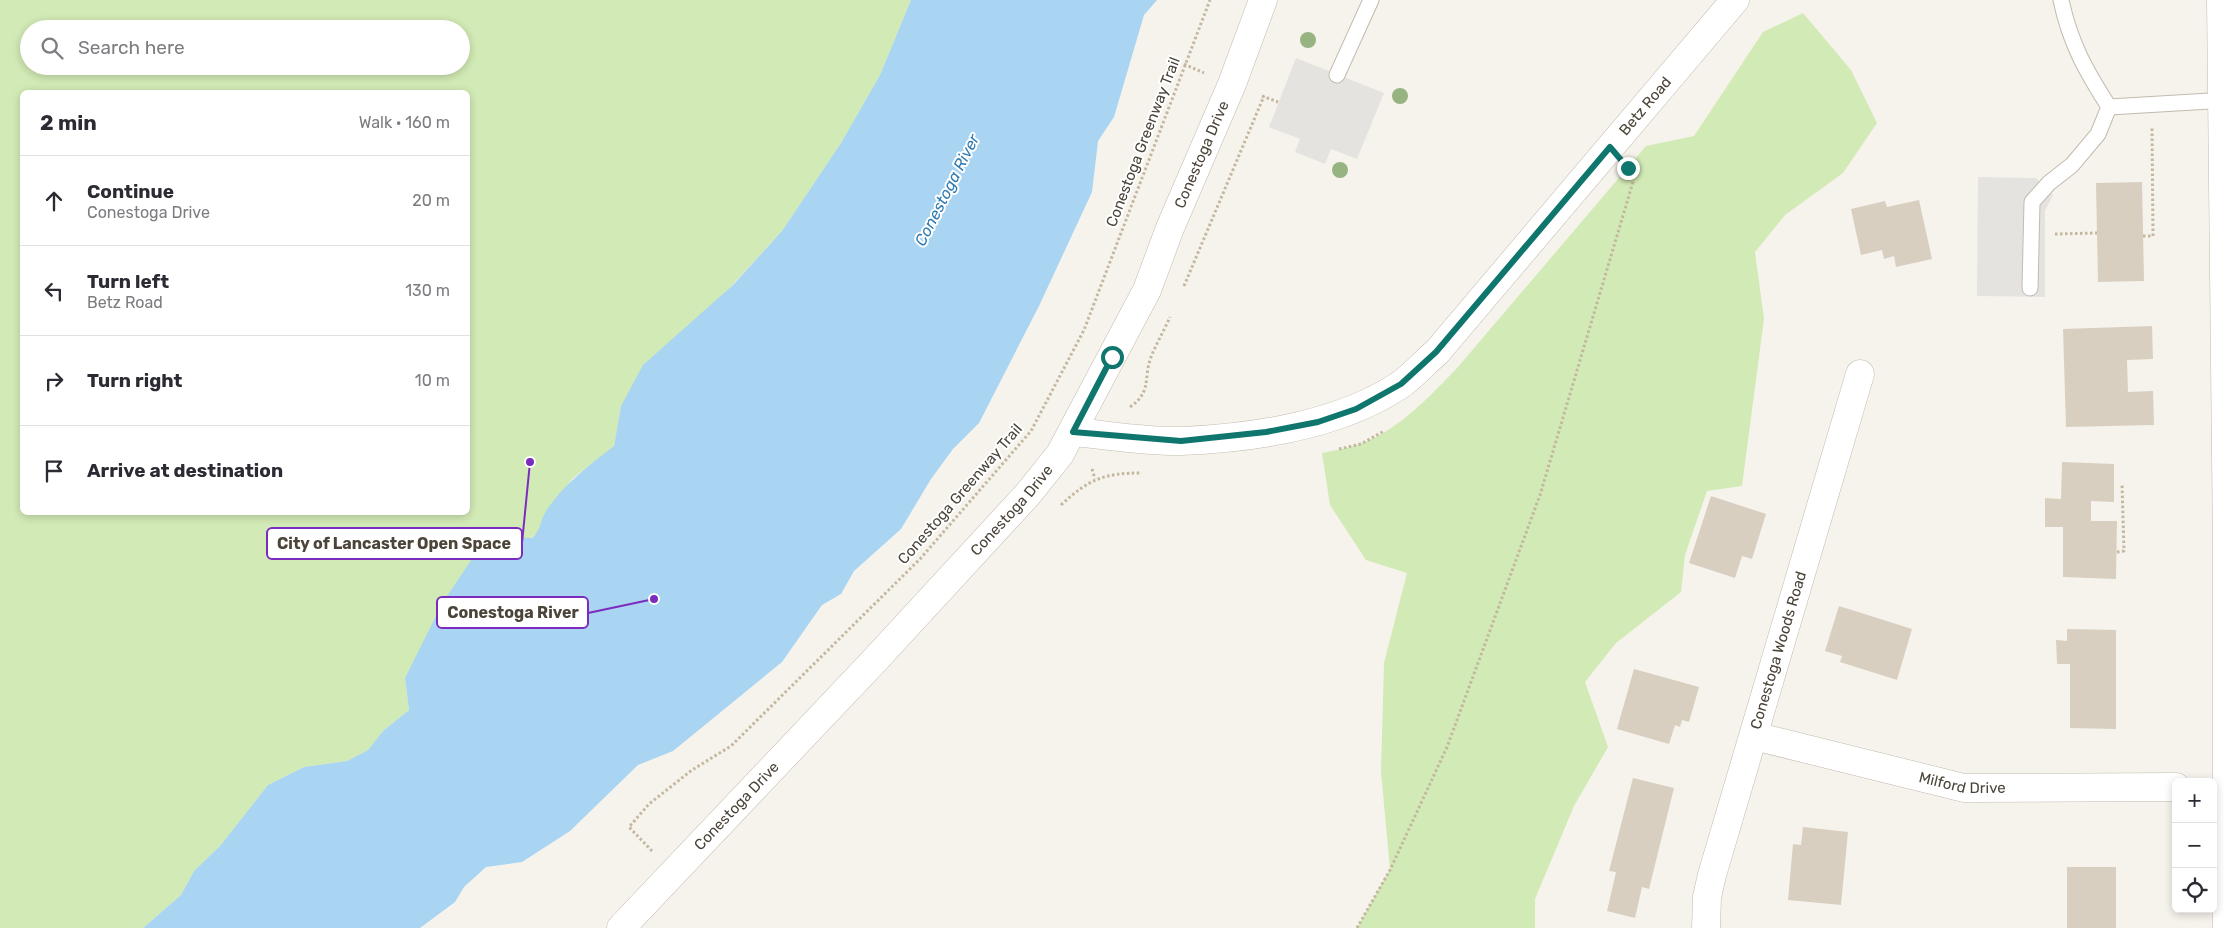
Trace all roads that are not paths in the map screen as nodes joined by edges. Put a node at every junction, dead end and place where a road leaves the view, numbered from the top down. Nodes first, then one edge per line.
1 (1263, 0) edge
2 (1371, 0) edge
3 (1735, 0) edge
4 (2061, 0) edge
5 (2221, 0) edge
6 (1337, 75) dead end
7 (2227, 100) edge
8 (2109, 107) junction
9 (2030, 288) dead end
10 (1860, 374) dead end
11 (1073, 432) junction
12 (1754, 736) junction
13 (2172, 787) edge
14 (2220, 787) edge
15 (621, 928) edge
16 (1706, 928) edge
17 (2227, 928) edge

1 - 11 street, Conestoga Drive
2 - 6 lane
3 - 11 street, Betz Road
4 - 8 lane
5 - 7 street
7 - 8 lane
7 - 14 street
8 - 9 lane
10 - 12 street, Conestoga Woods Road
11 - 15 street, Conestoga Drive
12 - 13 street, Milford Drive
12 - 16 street, Conestoga Woods Road
14 - 17 street

